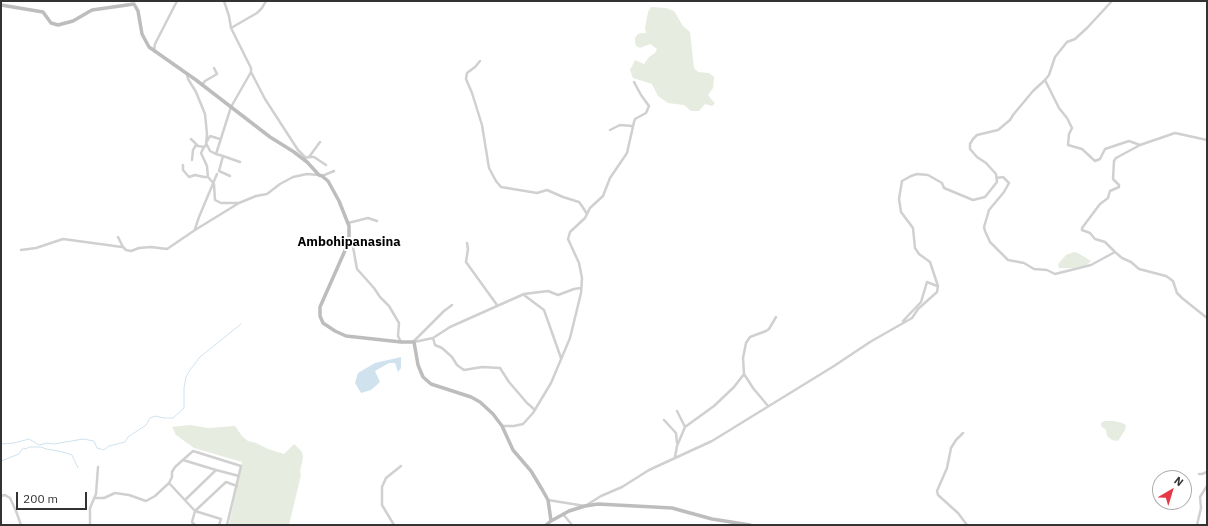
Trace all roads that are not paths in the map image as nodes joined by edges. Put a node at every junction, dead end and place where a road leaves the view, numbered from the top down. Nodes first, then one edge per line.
1 (177, 1) edge
2 (224, 1) edge
3 (266, 1) edge
4 (1112, 1) edge
5 (1, 5) edge
6 (231, 28) junction
7 (154, 52) junction
8 (480, 61) dead end
9 (214, 68) dead end
10 (251, 72) junction
11 (187, 74) junction
12 (1045, 80) junction
13 (634, 82) dead end
14 (202, 85) junction
15 (231, 107) junction
16 (632, 126) junction
17 (610, 130) dead end
18 (191, 139) dead end
19 (220, 139) junction
20 (1207, 140) edge
21 (320, 142) dead end
22 (206, 143) junction
23 (197, 144) junction
24 (1140, 145) junction
25 (204, 147) junction
26 (216, 154) junction
27 (222, 156) junction
28 (306, 158) junction
29 (192, 160) dead end
30 (240, 162) dead end
31 (183, 165) dead end
32 (326, 165) dead end
33 (334, 171) dead end
34 (217, 174) dead end
35 (321, 175) junction
36 (230, 176) dead end
37 (208, 177) junction
38 (997, 178) junction
39 (214, 184) junction
40 (239, 203) junction
41 (587, 214) junction
42 (377, 221) dead end
43 (348, 224) junction
44 (195, 230) junction
45 (118, 237) dead end
46 (348, 243) junction
47 (467, 243) dead end
48 (122, 247) junction
49 (21, 250) dead end
50 (1115, 252) junction
51 (938, 286) junction
52 (581, 288) junction
53 (524, 294) junction
54 (452, 305) dead end
55 (497, 306) junction
56 (776, 317) dead end
57 (1207, 318) edge
58 (899, 324) junction
59 (433, 338) junction
60 (401, 342) junction
61 (414, 342) junction
62 (561, 358) junction
63 (744, 374) junction
64 (768, 406) junction
65 (535, 410) junction
66 (677, 411) dead end
67 (664, 420) dead end
68 (502, 426) junction
69 (685, 427) junction
70 (963, 433) dead end
71 (677, 446) junction
72 (675, 458) junction
73 (183, 460) junction
74 (400, 466) dead end
75 (98, 467) dead end
76 (217, 470) junction
77 (1207, 472) edge
78 (1198, 474) dead end
79 (239, 476) junction
80 (169, 483) junction
81 (237, 486) junction
82 (1207, 486) edge
83 (1, 496) edge
84 (94, 498) junction
85 (185, 500) junction
86 (548, 500) junction
87 (585, 506) junction
88 (195, 511) junction
89 (564, 514) junction
90 (551, 521) junction
91 (21, 525) edge
92 (90, 525) edge
93 (194, 525) edge
94 (219, 525) edge
95 (227, 525) edge
96 (394, 525) edge
97 (546, 525) edge
98 (572, 525) edge
99 (750, 525) edge
100 (967, 525) edge
101 (1197, 525) edge

1 - 7 street
2 - 6 street
3 - 6 street
4 - 12 street
5 - 7 street
6 - 10 street
7 - 11 street
8 - 41 street
9 - 14 street
10 - 15 street
10 - 28 street
11 - 14 street
11 - 22 street
12 - 24 street
12 - 38 street
13 - 16 street
14 - 15 street
15 - 19 street
15 - 28 street
16 - 17 street
16 - 41 street
18 - 23 street
19 - 22 street
19 - 26 street
20 - 24 street
21 - 28 street
22 - 25 street
22 - 26 street
23 - 25 street
23 - 29 street
24 - 50 street
25 - 37 street
26 - 27 street
27 - 30 street
27 - 36 street
28 - 32 street
28 - 35 street
31 - 37 street
33 - 35 street
34 - 39 street
35 - 40 street
35 - 43 street
37 - 39 street
38 - 50 street
38 - 51 street
39 - 40 street
39 - 44 street
40 - 44 street
41 - 52 street
42 - 43 street
43 - 46 street
44 - 48 street
45 - 48 street
46 - 60 street
46 - 60 street
47 - 55 street
48 - 49 street
50 - 57 street
51 - 58 street
51 - 58 street
52 - 53 street
52 - 62 street
53 - 55 street
53 - 62 street
54 - 61 street
55 - 59 street
56 - 63 street
58 - 64 street
59 - 61 street
59 - 65 street
60 - 61 street
61 - 68 street
62 - 65 street
63 - 64 street
63 - 69 street
64 - 72 street
65 - 68 street
66 - 69 street
67 - 71 street
68 - 86 street
69 - 71 street
70 - 100 street
71 - 72 street
72 - 87 street
73 - 76 street
73 - 79 street
73 - 80 street
74 - 96 street
75 - 84 street
76 - 79 street
76 - 85 street
77 - 78 street
79 - 81 street
80 - 84 street
80 - 85 street
81 - 88 street
81 - 95 street
82 - 101 street
83 - 91 street
84 - 92 street
85 - 88 street
86 - 87 street
86 - 90 street
87 - 89 street
87 - 99 street
88 - 93 street
88 - 94 street
89 - 90 street
89 - 98 street
90 - 97 street

